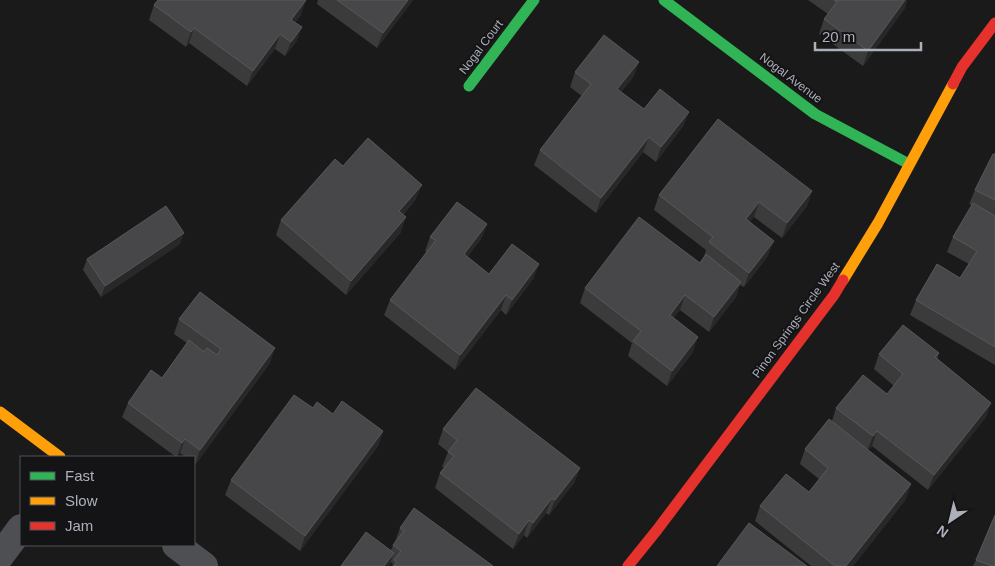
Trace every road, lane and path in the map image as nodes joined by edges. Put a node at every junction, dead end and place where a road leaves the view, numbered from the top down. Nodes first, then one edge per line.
1 (534, 0) edge
2 (664, 0) edge
3 (995, 23) edge
4 (469, 86) dead end
5 (909, 164) junction
6 (0, 412) edge
7 (59, 456) edge
8 (20, 529) edge
9 (177, 546) edge
10 (0, 556) edge
11 (204, 566) edge
12 (628, 566) edge

1 - 4 street, Nogal Court
2 - 5 street, Nogal Avenue
3 - 5 street, Pinon Springs Circle West
5 - 12 street, Pinon Springs Circle West
6 - 7 street
8 - 10 street
9 - 11 street

